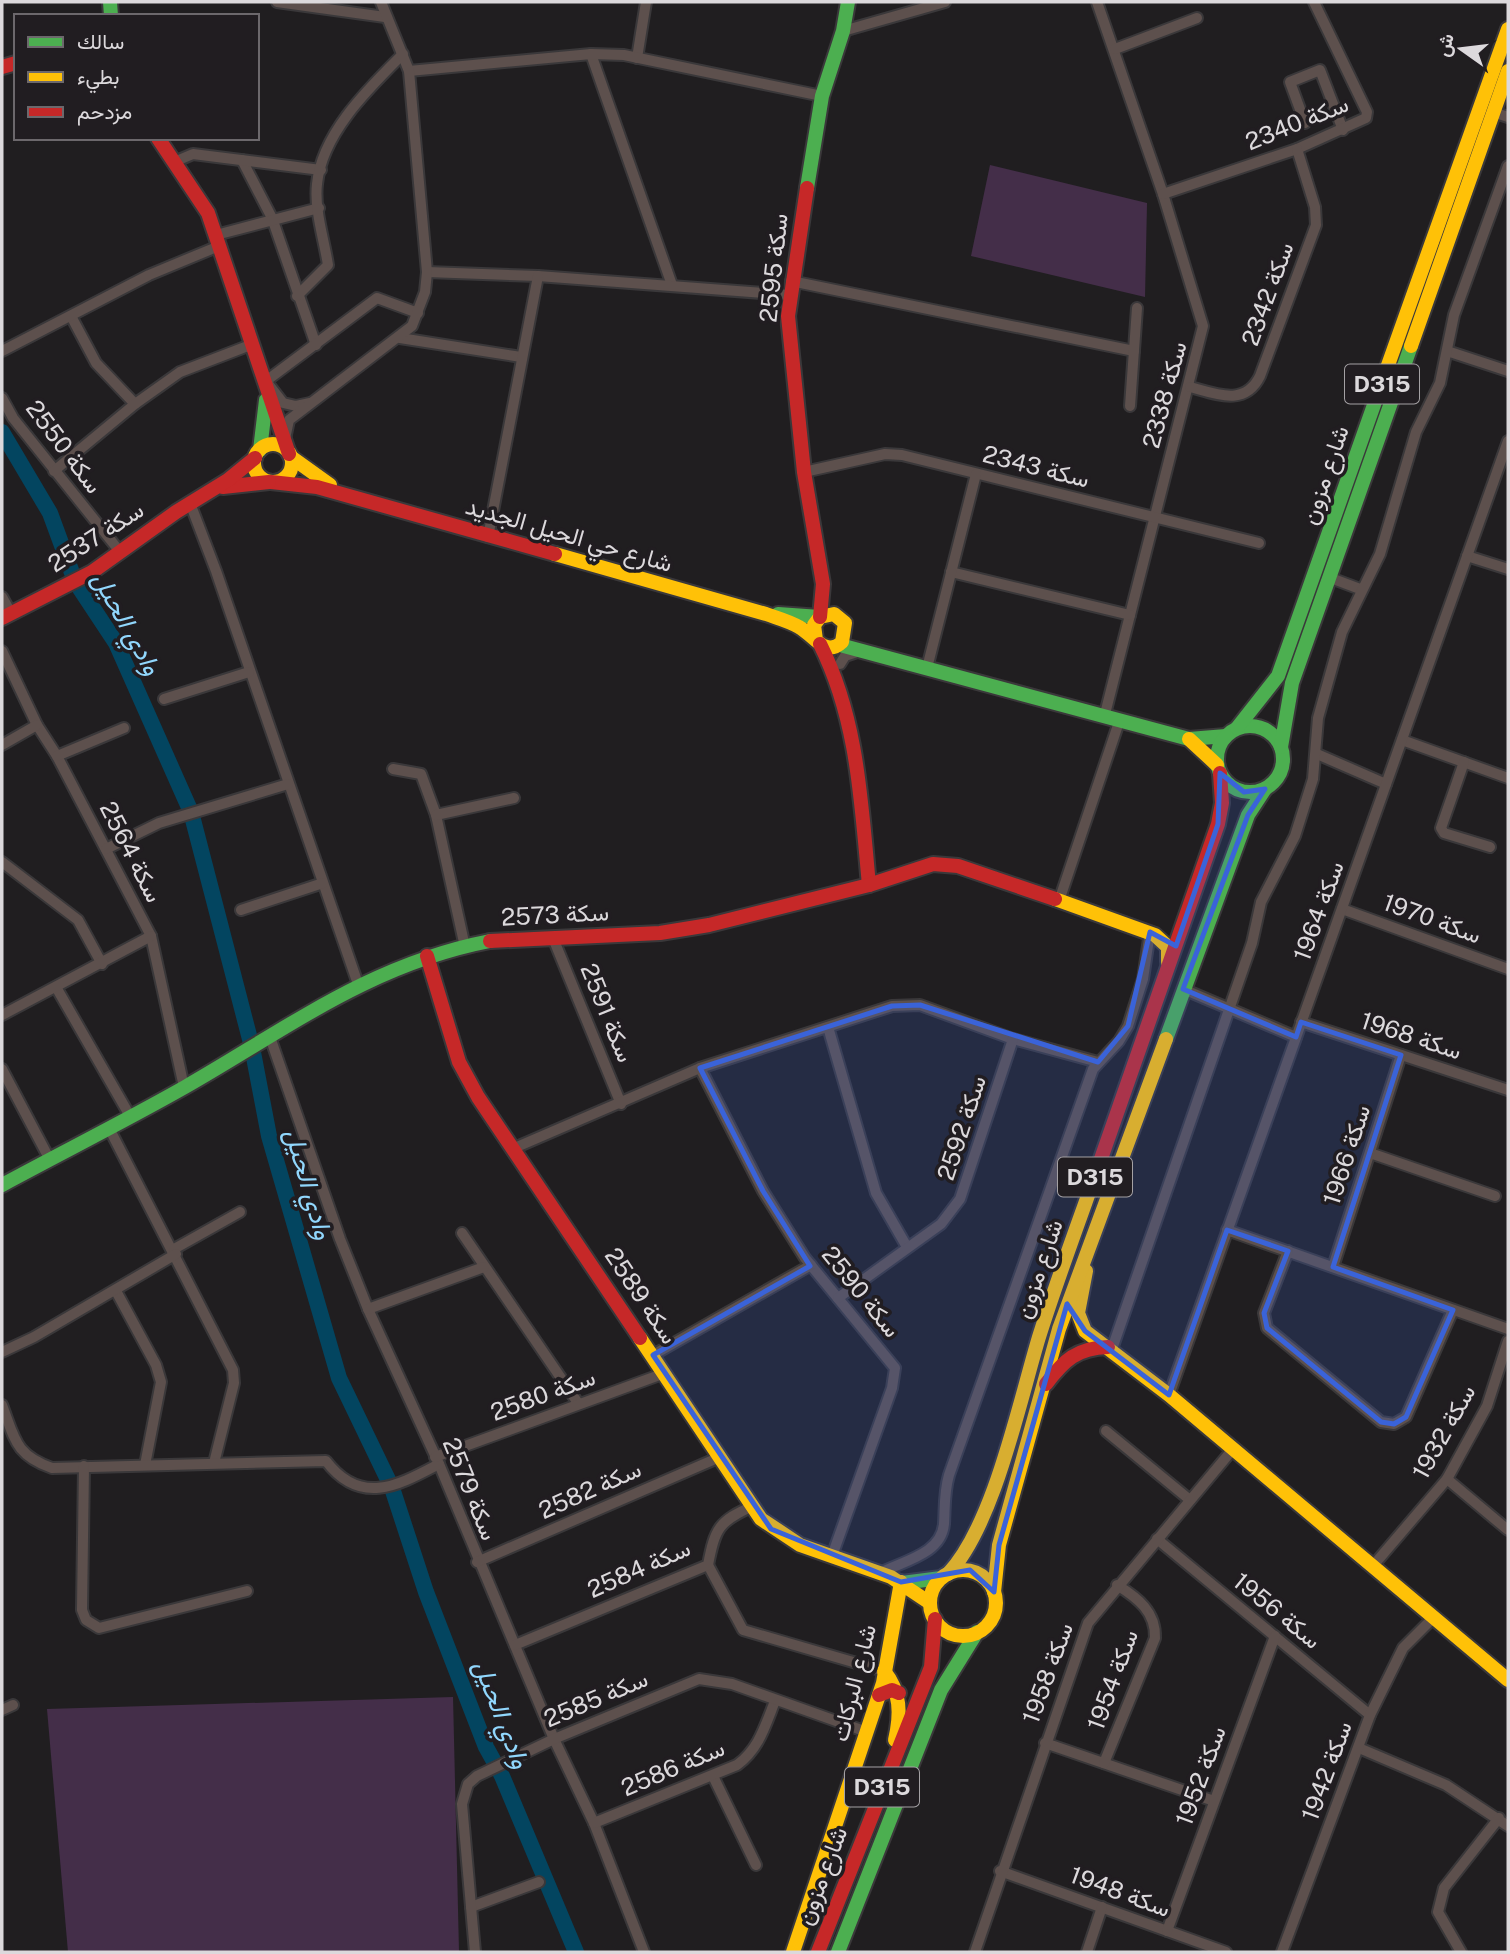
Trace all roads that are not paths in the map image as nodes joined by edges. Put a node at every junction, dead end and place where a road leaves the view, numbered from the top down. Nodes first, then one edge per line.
1 (277, 2) edge
2 (381, 2) edge
3 (646, 2) edge
4 (848, 2) edge
5 (945, 2) edge
6 (1097, 2) edge
7 (1314, 2) edge
8 (385, 17) junction
9 (1197, 18) dead end
10 (1508, 29) edge
11 (843, 31) junction
12 (1115, 50) junction
13 (403, 54) junction
14 (592, 54) junction
15 (637, 58) junction
16 (410, 71) junction
17 (1508, 71) edge
18 (822, 96) junction
19 (1493, 112) junction
20 (1508, 117) edge
21 (1305, 123) dead end
22 (1343, 130) junction
23 (159, 140) edge
24 (1297, 149) junction
25 (242, 160) junction
26 (174, 162) junction
27 (1508, 166) edge
28 (321, 170) junction
29 (1163, 194) junction
30 (319, 208) junction
31 (272, 218) junction
32 (218, 241) junction
33 (427, 272) junction
34 (538, 276) junction
35 (672, 285) junction
36 (790, 288) junction
37 (297, 296) junction
38 (1137, 309) dead end
39 (418, 313) junction
40 (71, 316) junction
41 (400, 338) junction
42 (253, 344) junction
43 (316, 345) junction
44 (2, 351) edge
45 (1134, 351) junction
46 (1447, 351) junction
47 (522, 357) junction
48 (1508, 371) edge
49 (266, 381) junction
50 (1190, 387) junction
51 (326, 396) junction
52 (2, 398) edge
53 (135, 404) junction
54 (1130, 406) dead end
55 (1508, 441) edge
56 (288, 451) junction
57 (258, 454) junction
58 (54, 471) junction
59 (804, 472) junction
60 (976, 474) junction
61 (271, 482) junction
62 (212, 490) junction
63 (360, 499) junction
64 (190, 503) junction
65 (1154, 517) junction
66 (488, 537) junction
67 (1259, 543) dead end
68 (121, 553) junction
69 (1467, 556) junction
70 (1508, 569) edge
71 (951, 572) junction
72 (1328, 577) junction
73 (822, 584) junction
74 (1360, 589) junction
75 (2, 597) edge
76 (821, 601) junction
77 (766, 614) junction
78 (801, 615) junction
79 (1130, 615) junction
80 (6, 616) edge
81 (820, 617) junction
82 (845, 623) junction
83 (818, 642) junction
84 (839, 645) junction
85 (2, 651) edge
86 (860, 651) junction
87 (876, 655) junction
88 (840, 664) junction
89 (926, 668) junction
90 (248, 672) junction
91 (842, 690) junction
92 (164, 699) dead end
93 (1105, 714) junction
94 (1120, 719) junction
95 (37, 725) junction
96 (124, 727) dead end
97 (1232, 732) junction
98 (1189, 739) junction
99 (1402, 740) junction
100 (2, 745) edge
101 (1281, 747) junction
102 (1317, 754) junction
103 (57, 756) junction
104 (1464, 762) junction
105 (393, 769) dead end
106 (1219, 769) junction
107 (1508, 778) edge
108 (288, 784) junction
109 (1386, 784) junction
110 (1265, 789) junction
111 (514, 798) dead end
112 (436, 815) junction
113 (1490, 847) dead end
114 (106, 849) junction
115 (2, 862) edge
116 (323, 883) junction
117 (869, 885) junction
118 (1059, 901) junction
119 (1342, 909) junction
120 (241, 910) dead end
121 (1188, 912) junction
122 (1150, 932) junction
123 (150, 936) junction
124 (553, 938) junction
125 (465, 947) junction
126 (427, 956) junction
127 (103, 964) junction
128 (1508, 969) edge
129 (1164, 980) junction
130 (358, 984) junction
131 (56, 987) junction
132 (1183, 989) junction
133 (1229, 1009) junction
134 (2, 1015) edge
135 (1301, 1022) junction
136 (828, 1027) junction
137 (270, 1037) junction
138 (1296, 1037) junction
139 (1013, 1039) junction
140 (1401, 1055) junction
141 (1098, 1062) junction
142 (701, 1068) junction
143 (2, 1069) edge
144 (184, 1087) junction
145 (1508, 1090) edge
146 (621, 1104) junction
147 (130, 1116) junction
148 (109, 1128) junction
149 (512, 1149) junction
150 (1370, 1153) junction
151 (50, 1160) junction
152 (2, 1185) edge
153 (1495, 1196) dead end
154 (240, 1212) dead end
155 (1097, 1219) junction
156 (1227, 1230) junction
157 (462, 1233) dead end
158 (907, 1247) junction
159 (175, 1251) junction
160 (1288, 1251) junction
161 (811, 1265) junction
162 (484, 1267) junction
163 (1333, 1268) junction
164 (116, 1291) junction
165 (838, 1298) junction
166 (368, 1309) junction
167 (1453, 1310) junction
168 (1508, 1329) edge
169 (1508, 1340) edge
170 (1111, 1348) junction
171 (2, 1352) edge
172 (653, 1355) junction
173 (665, 1373) junction
174 (1038, 1394) junction
175 (1168, 1395) junction
176 (578, 1403) junction
177 (2, 1405) edge
178 (1105, 1431) dead end
179 (1233, 1449) junction
180 (720, 1457) junction
181 (437, 1461) junction
182 (214, 1463) junction
183 (145, 1465) junction
184 (84, 1466) junction
185 (1447, 1479) junction
186 (1190, 1500) junction
187 (753, 1506) junction
188 (1508, 1530) edge
189 (1157, 1539) junction
190 (832, 1556) junction
191 (477, 1562) junction
192 (708, 1565) junction
193 (1372, 1567) junction
194 (878, 1574) junction
195 (944, 1576) junction
196 (901, 1583) junction
197 (1117, 1585) junction
198 (247, 1591) dead end
199 (994, 1592) junction
200 (930, 1603) junction
201 (1434, 1617) junction
202 (935, 1619) junction
203 (977, 1632) junction
204 (1275, 1636) junction
205 (515, 1645) junction
206 (884, 1671) junction
207 (1508, 1680) edge
208 (899, 1693) junction
209 (879, 1695) junction
210 (775, 1701) junction
211 (13, 1705) dead end
212 (2, 1710) edge
213 (1370, 1715) junction
214 (867, 1732) junction
215 (554, 1739) junction
216 (1045, 1743) junction
217 (1359, 1748) junction
218 (1104, 1763) junction
219 (713, 1776) junction
220 (878, 1797) junction
221 (1214, 1801) junction
222 (1499, 1818) junction
223 (594, 1823) junction
224 (1508, 1826) edge
225 (756, 1865) dead end
226 (1000, 1871) junction
227 (539, 1882) dead end
228 (471, 1907) junction
229 (1102, 1907) junction
230 (1167, 1931) junction
231 (1213, 1950) edge
232 (475, 1952) edge
233 (644, 1952) edge
234 (793, 1952) edge
235 (818, 1952) edge
236 (838, 1952) edge
237 (975, 1952) edge
238 (1087, 1952) edge
239 (1226, 1952) edge
240 (1282, 1952) edge
241 (1461, 1952) edge

1 - 8 street
2 - 8 street
3 - 15 street
4 - 11 street, سكة 2595
5 - 11 street
6 - 12 street, سكة 2338
7 - 22 street, سكة 2340
8 - 13 street
9 - 12 street
10 - 97 street, شارع مزون / D315
11 - 18 street, سكة 2595
12 - 29 street, سكة 2338
13 - 16 street
13 - 28 street
14 - 15 street
14 - 16 street
14 - 35 street
15 - 18 street
16 - 33 street
17 - 19 street, شارع مزون / D315
18 - 36 street, سكة 2595
19 - 20 street
19 - 72 street, شارع مزون / D315
21 - 22 street
22 - 24 street, سكة 2340
23 - 26 street
24 - 29 street, سكة 2340
24 - 50 street, سكة 2342
25 - 26 street
25 - 28 street
25 - 31 street
26 - 32 street
27 - 46 street
28 - 30 street
29 - 50 street, سكة 2338
30 - 31 street
30 - 37 street
31 - 32 street
31 - 37 street
32 - 40 street
32 - 42 street
33 - 34 street
33 - 39 street
34 - 35 street
34 - 47 street
35 - 36 street
36 - 45 street
36 - 59 street, سكة 2595
37 - 43 street
38 - 45 street
39 - 41 street
39 - 43 street
40 - 44 street
40 - 53 street
41 - 47 street
41 - 51 street
42 - 49 street
42 - 53 street
43 - 49 street
45 - 54 street
46 - 48 street
46 - 74 street
47 - 66 street
49 - 51 street
49 - 56 street
49 - 57 street
50 - 65 street, سكة 2338
51 - 56 street
52 - 58 street, سكة 2550
53 - 58 street
55 - 69 street, سكة 1964
56 - 57 street
56 - 61 street
56 - 63 street
57 - 61 street
57 - 62 street
58 - 68 street, سكة 2550
59 - 60 street, سكة 2343
59 - 73 street, سكة 2595
60 - 65 street, سكة 2343
60 - 71 street
61 - 62 street
61 - 63 street
62 - 64 street, سكة 2537
63 - 66 street, شارع حي الحيل الجديد
64 - 68 street, سكة 2537
64 - 90 street
65 - 67 street, سكة 2343
65 - 79 street, سكة 2338
66 - 77 street, شارع حي الحيل الجديد
68 - 80 street, سكة 2537
69 - 70 street
69 - 99 street, سكة 1964
71 - 79 street
71 - 89 street
72 - 74 street
72 - 101 street, شارع مزون / D315
73 - 76 street, سكة 2595
73 - 82 street, سكة 2595
74 - 102 street
75 - 80 street
76 - 78 street
76 - 81 street, سكة 2595
77 - 78 street, شارع حي الحيل الجديد
77 - 83 street, شارع حي الحيل الجديد
78 - 81 street, شارع حي الحيل الجديد
79 - 93 street, سكة 2338
81 - 82 street
81 - 83 street
82 - 84 street
82 - 87 street
83 - 84 street
83 - 91 street
84 - 86 street
84 - 88 street
85 - 95 street, سكة 2564
86 - 87 street
86 - 88 street
87 - 89 street
88 - 91 street
89 - 93 street
90 - 92 street
90 - 108 street
91 - 117 street
93 - 94 street
94 - 98 street
94 - 118 street
95 - 100 street
95 - 103 street, سكة 2564
96 - 103 street
97 - 98 street
97 - 101 street
97 - 106 street, D315
98 - 106 street
99 - 104 street
99 - 109 street, سكة 1964
101 - 110 street, D315
102 - 109 street
102 - 133 street
103 - 114 street, سكة 2564
104 - 107 street
104 - 113 street
105 - 112 street
106 - 110 street
106 - 121 street, شارع مزون / D315
108 - 114 street
108 - 116 street
109 - 119 street, سكة 1964
110 - 132 street, شارع مزون / D315
111 - 112 street
112 - 125 street
114 - 123 street, سكة 2564
115 - 127 street
116 - 120 street
116 - 130 street
117 - 118 street, سكة 2573
117 - 124 street, سكة 2573
118 - 122 street, سكة 2573
119 - 128 street, سكة 1970
119 - 135 street, سكة 1964
121 - 122 street
121 - 129 street, شارع مزون / D315
122 - 129 street
122 - 141 street
123 - 127 street
123 - 144 street, سكة 2564
124 - 125 street, سكة 2573
124 - 146 street, سكة 2591
125 - 126 street, سكة 2573
126 - 130 street, سكة 2573
126 - 149 street, سكة 2589
127 - 131 street
129 - 195 street, شارع مزون / D315
130 - 137 street, سكة 2573
131 - 134 street
131 - 147 street
132 - 133 street
132 - 155 street, شارع مزون / D315
133 - 138 street
133 - 170 street
135 - 138 street, سكة 1964
135 - 140 street, سكة 1968
136 - 139 street
136 - 142 street
136 - 158 street
137 - 144 street, سكة 2573
137 - 166 street, سكة 2579
138 - 156 street, سكة 1964
139 - 141 street
139 - 158 street, سكة 2592
140 - 145 street, سكة 1968
140 - 150 street, سكة 1966
141 - 194 street
142 - 146 street
142 - 161 street, سكة 2590
143 - 151 street
144 - 147 street, سكة 2573
146 - 149 street
147 - 148 street, سكة 2573
148 - 151 street, سكة 2573
148 - 159 street
149 - 172 street, سكة 2589
150 - 153 street
150 - 163 street, سكة 1966
151 - 152 street, سكة 2573
154 - 159 street
155 - 170 street
155 - 174 street, شارع مزون / D315
156 - 160 street
156 - 175 street, سكة 1964
157 - 162 street
158 - 165 street, سكة 2592
159 - 164 street
159 - 182 street
160 - 163 street
160 - 167 street
161 - 165 street, سكة 2590
161 - 172 street
162 - 166 street
162 - 176 street
163 - 167 street
164 - 171 street
164 - 183 street
165 - 190 street, سكة 2590
166 - 181 street, سكة 2579
167 - 168 street
169 - 185 street, سكة 1932
170 - 174 street
170 - 175 street
172 - 173 street, سكة 2589
173 - 176 street, سكة 2580
173 - 180 street, سكة 2589
174 - 199 street, شارع مزون / D315
175 - 179 street
176 - 181 street, سكة 2580
177 - 184 street, سكة 2580
178 - 186 street
179 - 186 street, سكة 1958
179 - 193 street
180 - 187 street, سكة 2589
180 - 191 street, سكة 2582
181 - 182 street, سكة 2580
181 - 191 street, سكة 2579
182 - 183 street, سكة 2580
183 - 184 street, سكة 2580
184 - 198 street
185 - 188 street
185 - 193 street, سكة 1932
186 - 189 street, سكة 1958
187 - 190 street, سكة 2589
187 - 192 street, سكة 2584
189 - 197 street, سكة 1958
189 - 204 street, سكة 1956
190 - 194 street, سكة 2589
191 - 205 street, سكة 2579
192 - 205 street, سكة 2584
192 - 206 street
193 - 201 street
194 - 196 street, سكة 2589
195 - 196 street, سكة 2589
195 - 199 street
195 - 200 street, D315
196 - 200 street, سكة 2589
196 - 206 street, شارع البركات
197 - 216 street, سكة 1958
197 - 218 street, سكة 1954
199 - 203 street, D315
200 - 202 street, D315
201 - 207 street
201 - 213 street, سكة 1942
202 - 203 street
202 - 220 street, شارع مزون / D315
203 - 236 street, شارع مزون / D315
204 - 213 street, سكة 1956
204 - 221 street, سكة 1952
205 - 215 street, سكة 2579
206 - 208 street
206 - 209 street, شارع البركات
208 - 209 street
208 - 220 street
209 - 214 street, شارع البركات
210 - 214 street, سكة 2585
210 - 215 street, سكة 2585
210 - 219 street, سكة 2586
211 - 212 street
213 - 217 street, سكة 1942
214 - 234 street, شارع البركات
215 - 223 street, سكة 2579
215 - 228 street, سكة 2585
216 - 218 street, سكة 1954
216 - 226 street, سكة 1958
217 - 222 street
217 - 240 street, سكة 1942
218 - 221 street, سكة 1954
219 - 223 street, سكة 2586
219 - 225 street
220 - 235 street, شارع مزون / D315
221 - 230 street, سكة 1952
222 - 224 street
222 - 241 street
223 - 233 street, سكة 2579
226 - 229 street, سكة 1948
226 - 237 street, سكة 1958
227 - 228 street
228 - 232 street, سكة 2585
229 - 230 street, سكة 1948
229 - 238 street
230 - 231 street, سكة 1948
231 - 239 street, سكة 1948

